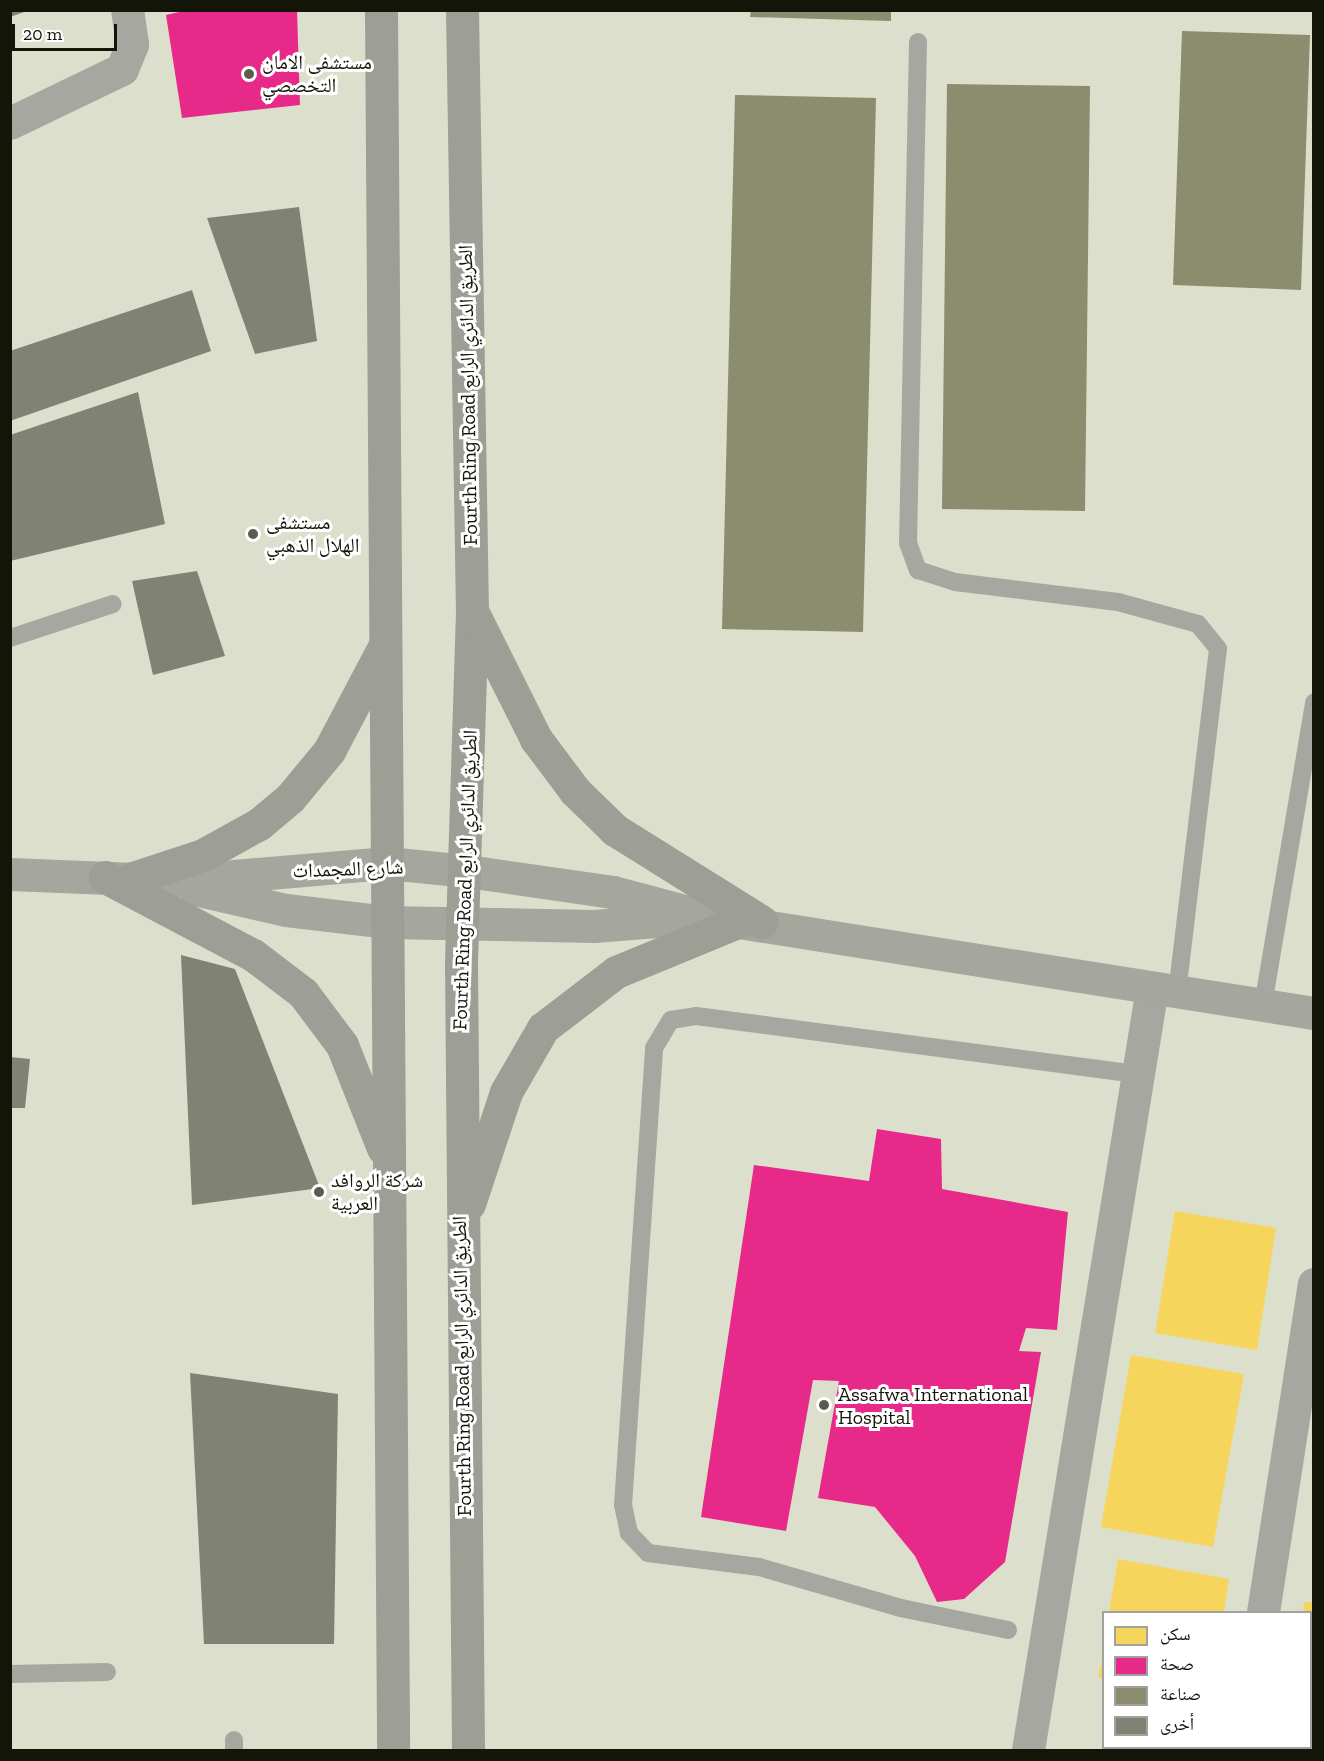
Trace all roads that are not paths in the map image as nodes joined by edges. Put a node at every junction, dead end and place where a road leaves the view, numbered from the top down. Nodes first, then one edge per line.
1 (128, 10) edge
2 (381, 10) edge
3 (462, 10) edge
4 (918, 42) dead end
5 (10, 123) edge
6 (113, 604) dead end
7 (472, 611) junction
8 (10, 638) edge
9 (388, 638) junction
10 (1314, 702) edge
11 (387, 863) junction
12 (467, 871) junction
13 (10, 874) edge
14 (119, 878) junction
15 (164, 882) junction
16 (708, 917) junction
17 (386, 922) junction
18 (751, 922) junction
19 (465, 925) junction
20 (1165, 990) junction
21 (1263, 1005) junction
22 (1314, 1013) edge
23 (1138, 1074) junction
24 (390, 1163) junction
25 (460, 1232) junction
26 (1314, 1284) edge
27 (1263, 1611) edge
28 (1008, 1630) dead end
29 (107, 1672) dead end
30 (10, 1674) edge
31 (393, 1750) edge
32 (468, 1750) edge
33 (1028, 1750) edge

1 - 5 street
2 - 9 main road
3 - 7 main road, Fourth Ring Road الطريق الدائري الرابع
4 - 20 lane
6 - 8 lane
7 - 12 main road, Fourth Ring Road الطريق الدائري الرابع
7 - 18 main road
9 - 11 main road
9 - 14 main road
10 - 21 lane
11 - 12 main road, شارع المجمدات
11 - 15 main road, شارع المجمدات
11 - 17 main road
12 - 16 main road, شارع المجمدات
12 - 19 main road, Fourth Ring Road الطريق الدائري الرابع
13 - 14 main road, شارع المجمدات
14 - 15 main road, شارع المجمدات
14 - 24 main road
15 - 17 main road, شارع المجمدات
16 - 18 main road, شارع المجمدات
16 - 19 main road, شارع المجمدات
17 - 19 main road, شارع المجمدات
17 - 24 main road
18 - 20 main road, شارع المجمدات
18 - 25 main road
19 - 25 main road, Fourth Ring Road الطريق الدائري الرابع
20 - 21 main road, شارع المجمدات
20 - 23 street
21 - 22 main road, شارع المجمدات
23 - 28 lane
23 - 33 street
24 - 31 main road
25 - 32 main road, Fourth Ring Road الطريق الدائري الرابع
26 - 27 street
29 - 30 lane

